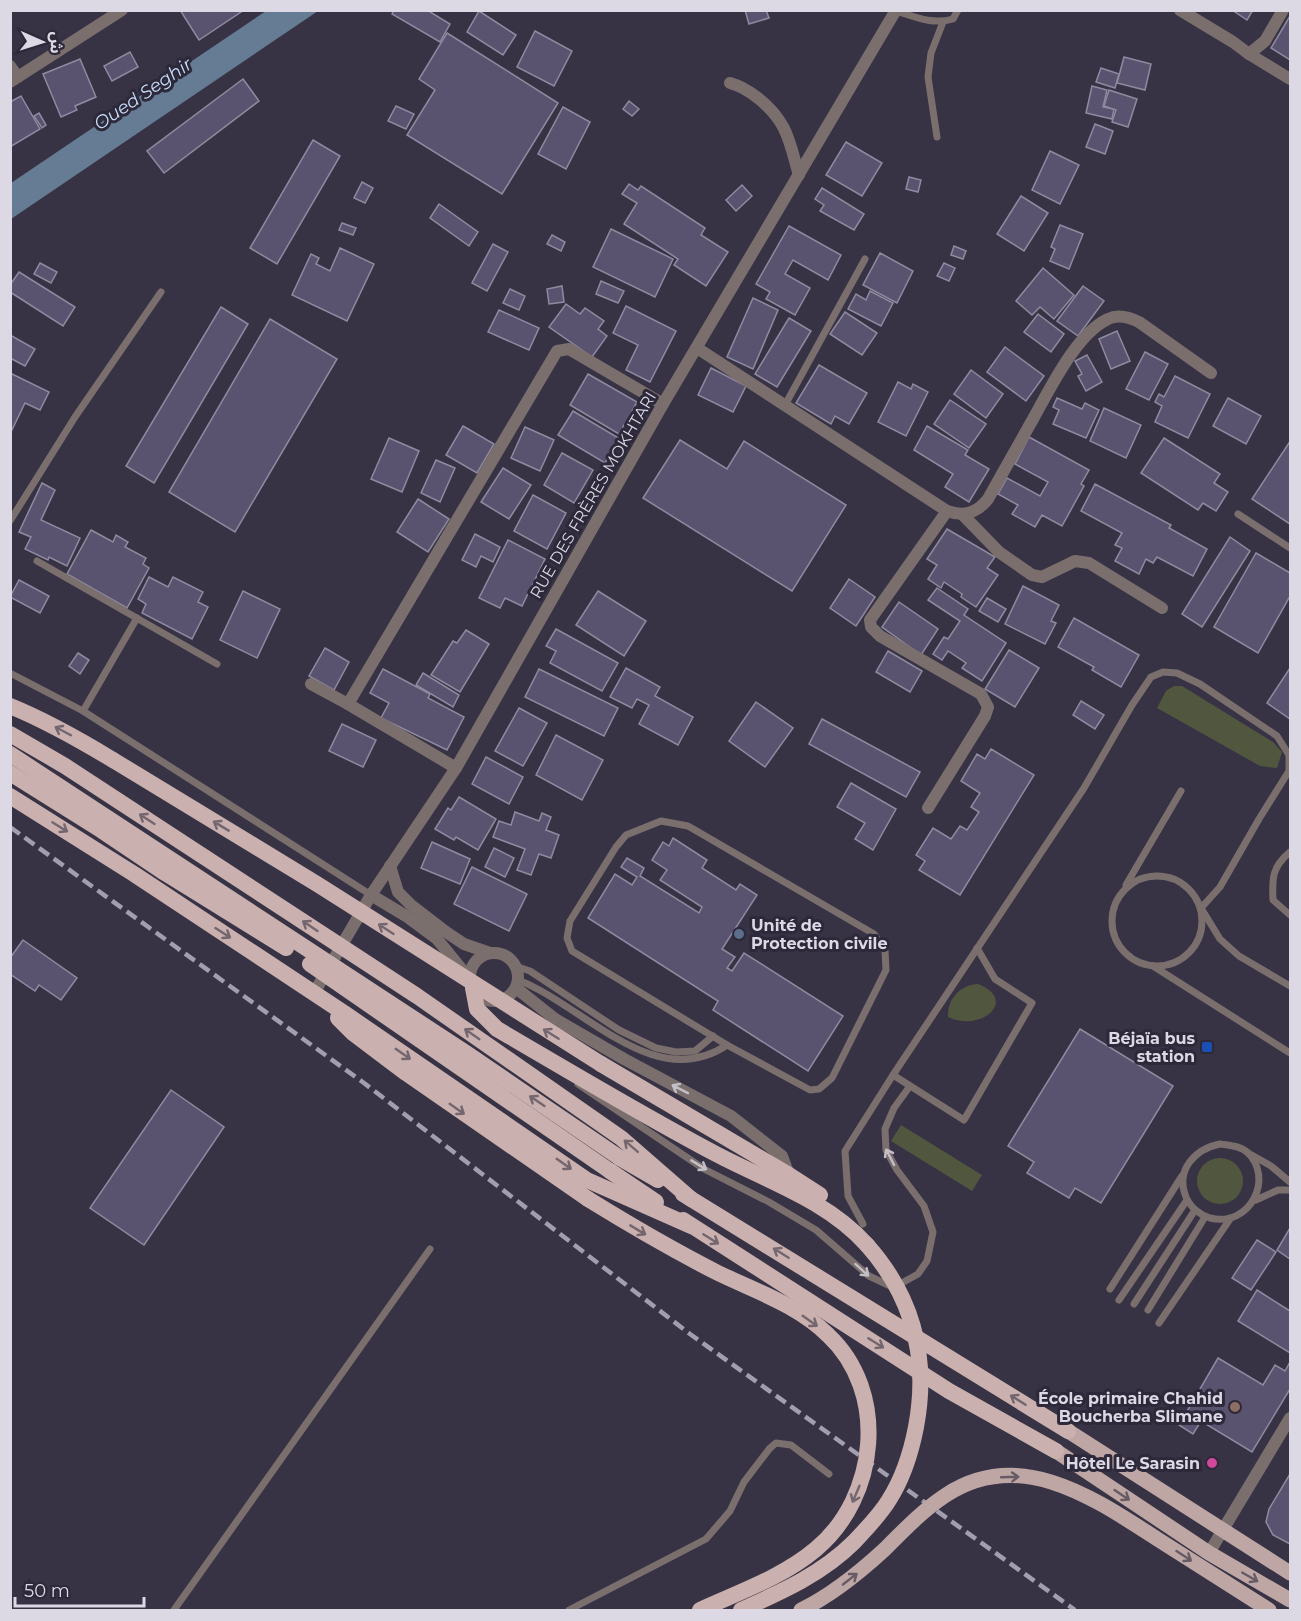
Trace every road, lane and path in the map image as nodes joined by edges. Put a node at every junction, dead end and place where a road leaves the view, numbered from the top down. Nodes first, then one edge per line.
1 (122, 10) edge
2 (958, 10) edge
3 (1180, 10) edge
4 (1283, 10) edge
5 (896, 11) edge
6 (943, 22) junction
7 (1249, 54) junction
8 (10, 66) edge
9 (1290, 79) edge
10 (14, 80) edge
11 (730, 83) dead end
12 (938, 137) dead end
13 (799, 175) junction
14 (865, 259) dead end
15 (161, 292) dead end
16 (697, 348) junction
17 (1211, 373) dead end
18 (663, 404) junction
19 (785, 405) junction
20 (947, 511) junction
21 (962, 514) junction
22 (1238, 514) dead end
23 (10, 521) edge
24 (1290, 548) edge
25 (37, 561) dead end
26 (1162, 608) dead end
27 (137, 618) junction
28 (217, 664) dead end
29 (10, 673) edge
30 (310, 684) dead end
31 (348, 704) junction
32 (10, 706) edge
33 (83, 711) junction
34 (10, 735) edge
35 (10, 754) edge
36 (456, 768) junction
37 (1290, 771) edge
38 (10, 773) edge
39 (1180, 791) dead end
40 (10, 796) edge
41 (928, 808) dead end
42 (1290, 852) edge
43 (390, 866) junction
44 (1121, 893) junction
45 (371, 895) junction
46 (1201, 908) junction
47 (1290, 915) edge
48 (343, 947) junction
49 (977, 948) junction
50 (490, 953) junction
51 (515, 966) junction
52 (1153, 966) junction
53 (517, 984) junction
54 (472, 985) junction
55 (1290, 986) edge
56 (314, 993) junction
57 (713, 1036) junction
58 (728, 1045) junction
59 (1290, 1053) edge
60 (567, 1070) junction
61 (893, 1076) junction
62 (910, 1086) junction
63 (1246, 1152) junction
64 (615, 1164) junction
65 (789, 1174) junction
66 (1184, 1174) junction
67 (1290, 1182) edge
68 (1290, 1190) edge
69 (691, 1199) junction
70 (1187, 1200) junction
71 (1251, 1203) junction
72 (1195, 1210) junction
73 (1205, 1217) junction
74 (1230, 1219) junction
75 (863, 1224) junction
76 (691, 1226) junction
77 (430, 1249) dead end
78 (1110, 1289) dead end
79 (1119, 1300) dead end
80 (1134, 1304) dead end
81 (1148, 1310) dead end
82 (1159, 1323) dead end
83 (1290, 1418) edge
84 (1068, 1431) joint
85 (1056, 1451) joint
86 (829, 1474) dead end
87 (1223, 1530) junction
88 (1209, 1553) junction
89 (1290, 1573) edge
90 (1290, 1600) edge
91 (174, 1611) edge
92 (569, 1611) edge
93 (700, 1611) edge
94 (741, 1611) edge
95 (765, 1611) edge
96 (801, 1611) edge
97 (1269, 1611) edge

1 - 10 street
2 - 6 lane
3 - 7 street
4 - 7 street
5 - 6 lane
5 - 13 street, RUE DES FRÈRES MOKHTARI
6 - 12 lane
7 - 9 street
8 - 10 street
11 - 13 street
13 - 16 street, RUE DES FRÈRES MOKHTARI
14 - 19 lane
15 - 23 lane
16 - 18 street, RUE DES FRÈRES MOKHTARI
16 - 19 street
17 - 21 street
18 - 31 street
18 - 36 street, RUE DES FRÈRES MOKHTARI
19 - 20 street
20 - 21 street
20 - 41 street
21 - 26 street
22 - 24 lane
25 - 27 lane
27 - 28 lane
27 - 33 lane
29 - 33 lane
30 - 31 street
31 - 36 street
65 -> 32 highway, bridge
33 - 45 lane
48 -> 34 highway
64 -> 35 highway, bridge
36 - 43 street, RUE DES FRÈRES MOKHTARI
37 - 46 lane
37 - 49 lane
38 - 64 highway, bridge
39 - 44 lane
40 -> 56 highway
42 - 47 lane
43 - 45 street, RUE DES FRÈRES MOKHTARI
43 - 50 street
44 - 46 lane
44 - 52 lane
45 - 48 street, RUE DES FRÈRES MOKHTARI
45 - 54 street
46 - 52 lane
46 - 55 lane
48 - 56 street, RUE DES FRÈRES MOKHTARI
69 -> 48 highway
49 - 61 lane
49 - 62 lane
50 - 51 street
50 - 54 street
51 - 53 street
51 - 57 lane
52 - 59 lane
53 - 54 street
53 - 58 lane
65 -> 53 street
54 - 60 highway
56 -> 76 highway
56 -> 93 highway, bridge
57 - 58 lane
57 - 58 lane
60 -> 62 lane
60 - 94 highway, bridge
61 - 62 lane
61 - 75 lane
63 - 66 lane
63 - 67 lane
63 - 71 lane
64 - 69 highway
64 - 76 highway
65 - 75 highway
66 - 70 lane
66 - 78 lane
68 - 71 lane
84 -> 69 highway
70 - 72 lane
70 - 79 lane
71 - 74 lane
72 - 73 lane
72 - 80 lane
73 - 74 lane
73 - 81 lane
74 - 82 lane
75 - 95 highway
76 -> 85 highway
77 - 91 lane
83 - 87 street
84 - 87 main road
85 -> 88 main road
86 - 92 lane
87 - 88 street
87 - 89 main road
88 -> 90 main road
96 -> 97 main road, bridge

